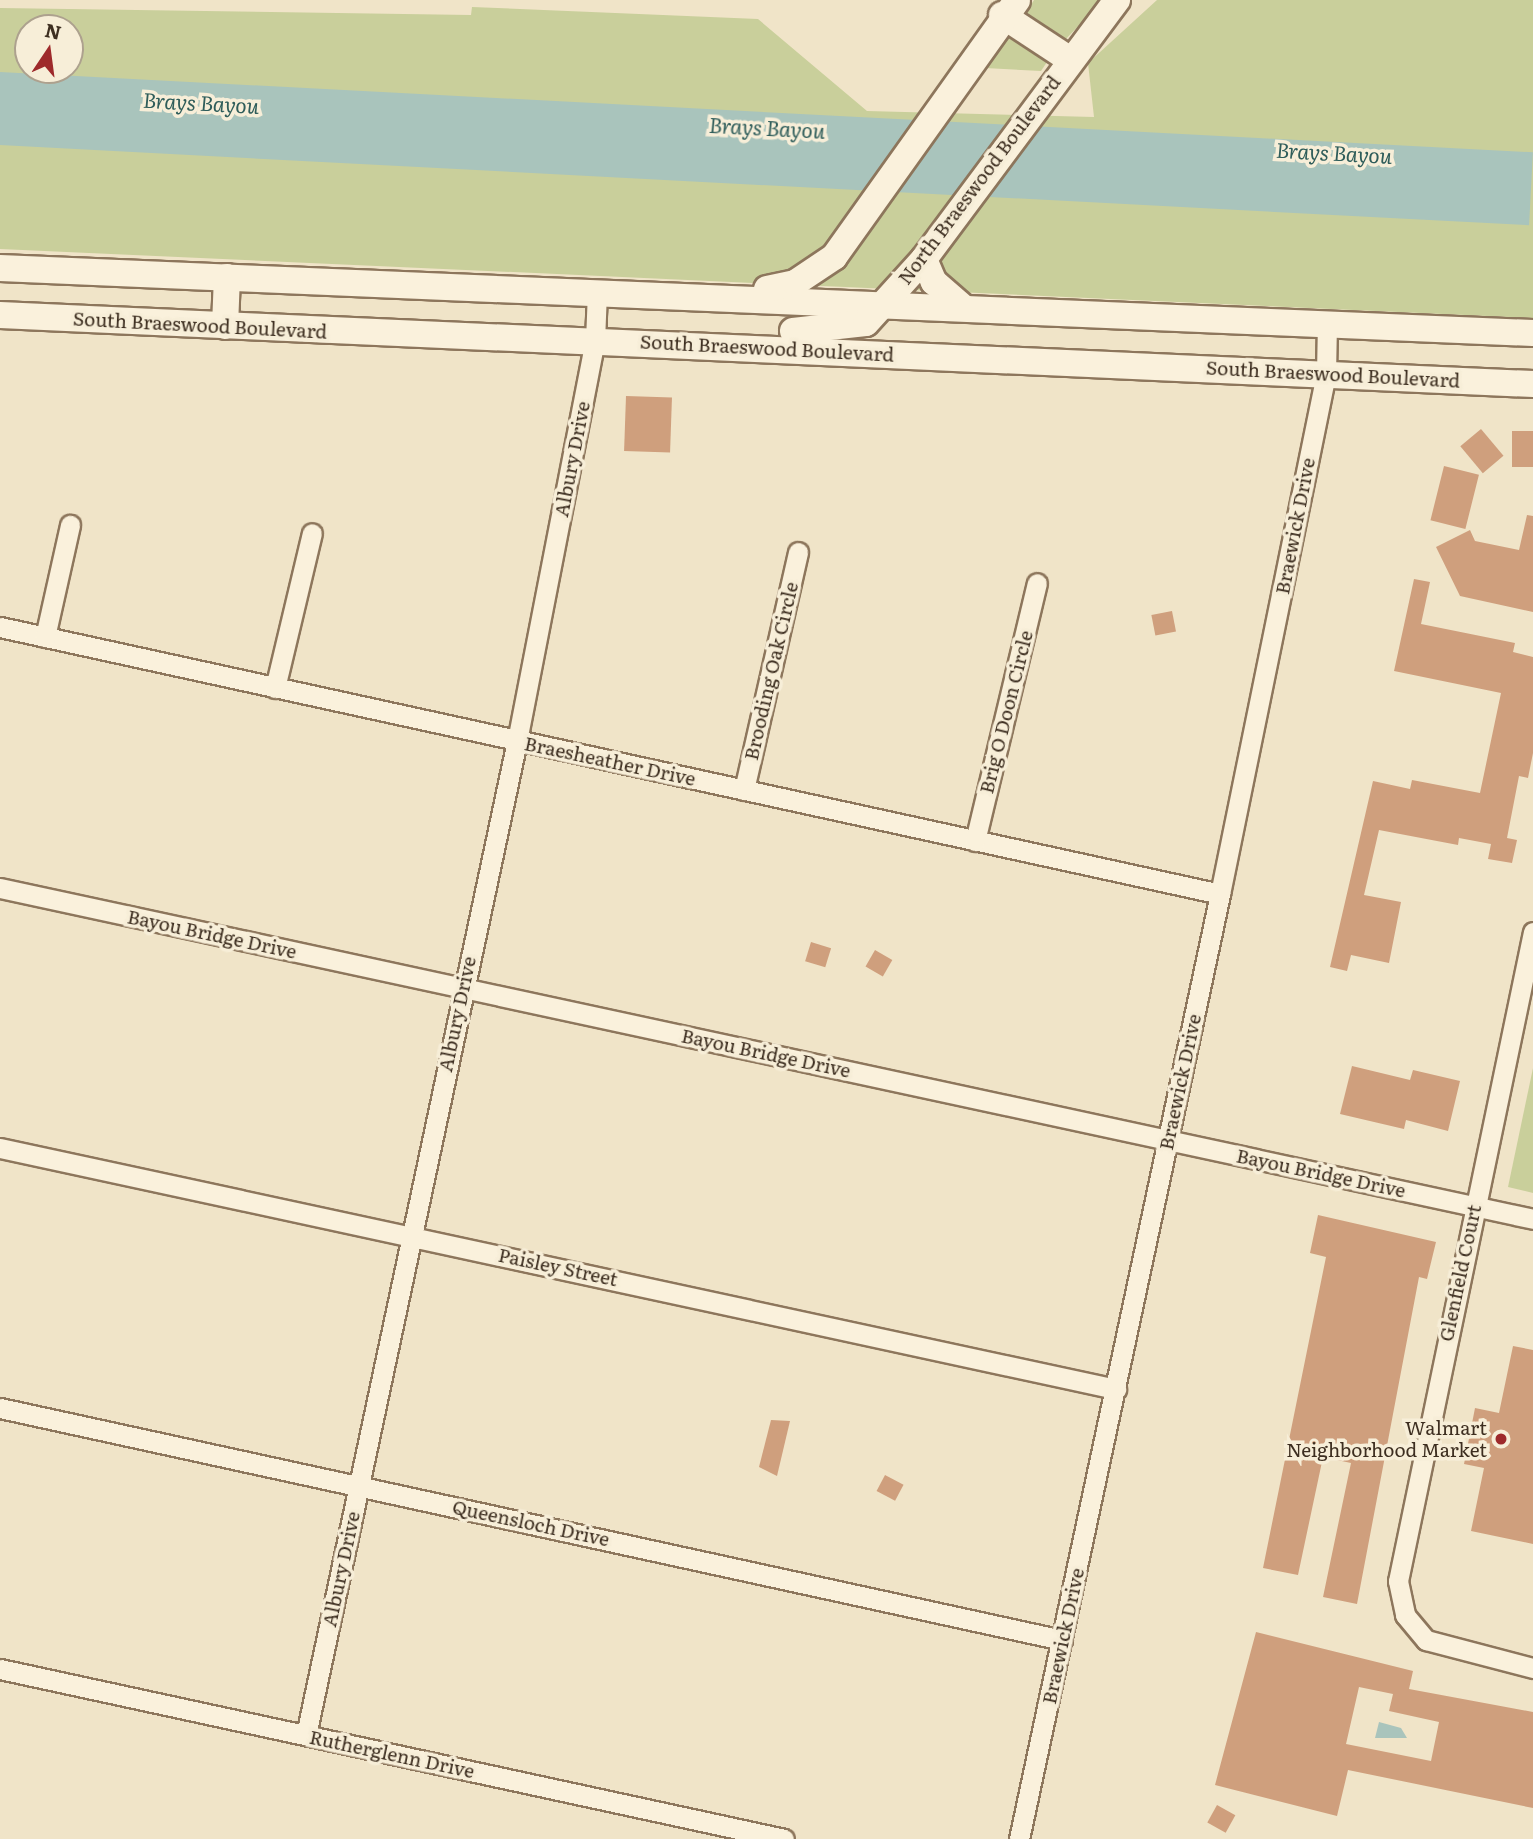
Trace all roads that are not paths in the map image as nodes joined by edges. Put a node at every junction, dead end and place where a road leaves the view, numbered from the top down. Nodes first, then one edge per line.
1 (1117, 0) edge
2 (1010, 8) edge
3 (1069, 59) junction
4 (924, 259) junction
5 (0, 268) edge
6 (227, 277) junction
7 (597, 292) junction
8 (738, 295) junction
9 (885, 303) junction
10 (962, 306) junction
11 (0, 316) edge
12 (1327, 322) junction
13 (225, 326) junction
14 (1533, 332) edge
15 (595, 341) junction
16 (698, 342) junction
17 (1326, 374) junction
18 (1533, 384) edge
19 (70, 525) dead end
20 (312, 533) dead end
21 (797, 552) dead end
22 (1037, 583) dead end
23 (0, 628) edge
24 (45, 637) junction
25 (275, 688) junction
26 (517, 741) junction
27 (744, 790) junction
28 (975, 841) junction
29 (0, 888) edge
30 (1220, 894) junction
31 (1533, 932) edge
32 (463, 988) junction
33 (1168, 1140) junction
34 (0, 1148) edge
35 (1475, 1206) junction
36 (1533, 1219) edge
37 (409, 1235) junction
38 (1116, 1389) junction
39 (0, 1408) edge
40 (359, 1485) junction
41 (1062, 1640) junction
42 (1533, 1668) edge
43 (0, 1669) edge
44 (306, 1735) junction
45 (745, 1835) edge
46 (784, 1839) edge
47 (1019, 1839) edge

1 - 3 main road, North Braeswood Boulevard
2 - 3 main road
2 - 8 main road
3 - 4 main road, North Braeswood Boulevard
4 - 9 main road, North Braeswood Boulevard
4 - 10 main road
5 - 6 main road
6 - 7 main road
6 - 13 main road
7 - 8 main road
7 - 15 street, Albury Drive
8 - 9 main road
9 - 10 main road
9 - 16 main road, North Braeswood Boulevard
10 - 12 main road
11 - 13 main road, South Braeswood Boulevard
12 - 14 main road
12 - 17 street, Braewick Drive
13 - 15 main road, South Braeswood Boulevard
15 - 16 main road, South Braeswood Boulevard
15 - 26 street, Albury Drive
16 - 17 main road, South Braeswood Boulevard
17 - 18 main road, South Braeswood Boulevard
17 - 30 street, Braewick Drive
19 - 24 street
20 - 25 street
21 - 27 street, Brooding Oak Circle
22 - 28 street, Brig O Doon Circle
23 - 24 street, Braesheather Drive
24 - 25 street, Braesheather Drive
25 - 26 street, Braesheather Drive
26 - 27 street, Braesheather Drive
26 - 32 street, Albury Drive
27 - 28 street, Braesheather Drive
28 - 30 street, Braesheather Drive
29 - 32 street, Bayou Bridge Drive
30 - 33 street, Braewick Drive
31 - 35 street, Glenfield Court
32 - 33 street, Bayou Bridge Drive
32 - 37 street, Albury Drive
33 - 35 street, Bayou Bridge Drive
33 - 38 street, Braewick Drive
34 - 37 street, Paisley Street
35 - 36 street, Bayou Bridge Drive
35 - 42 street, Glenfield Court
37 - 38 street, Paisley Street
37 - 40 street, Albury Drive
38 - 41 street, Braewick Drive
39 - 40 street, Queensloch Drive
40 - 41 street, Queensloch Drive
40 - 44 street, Albury Drive
41 - 47 street, Braewick Drive
43 - 44 street, Rutherglenn Drive
44 - 45 street, Rutherglenn Drive
45 - 46 street, Rutherglenn Drive

